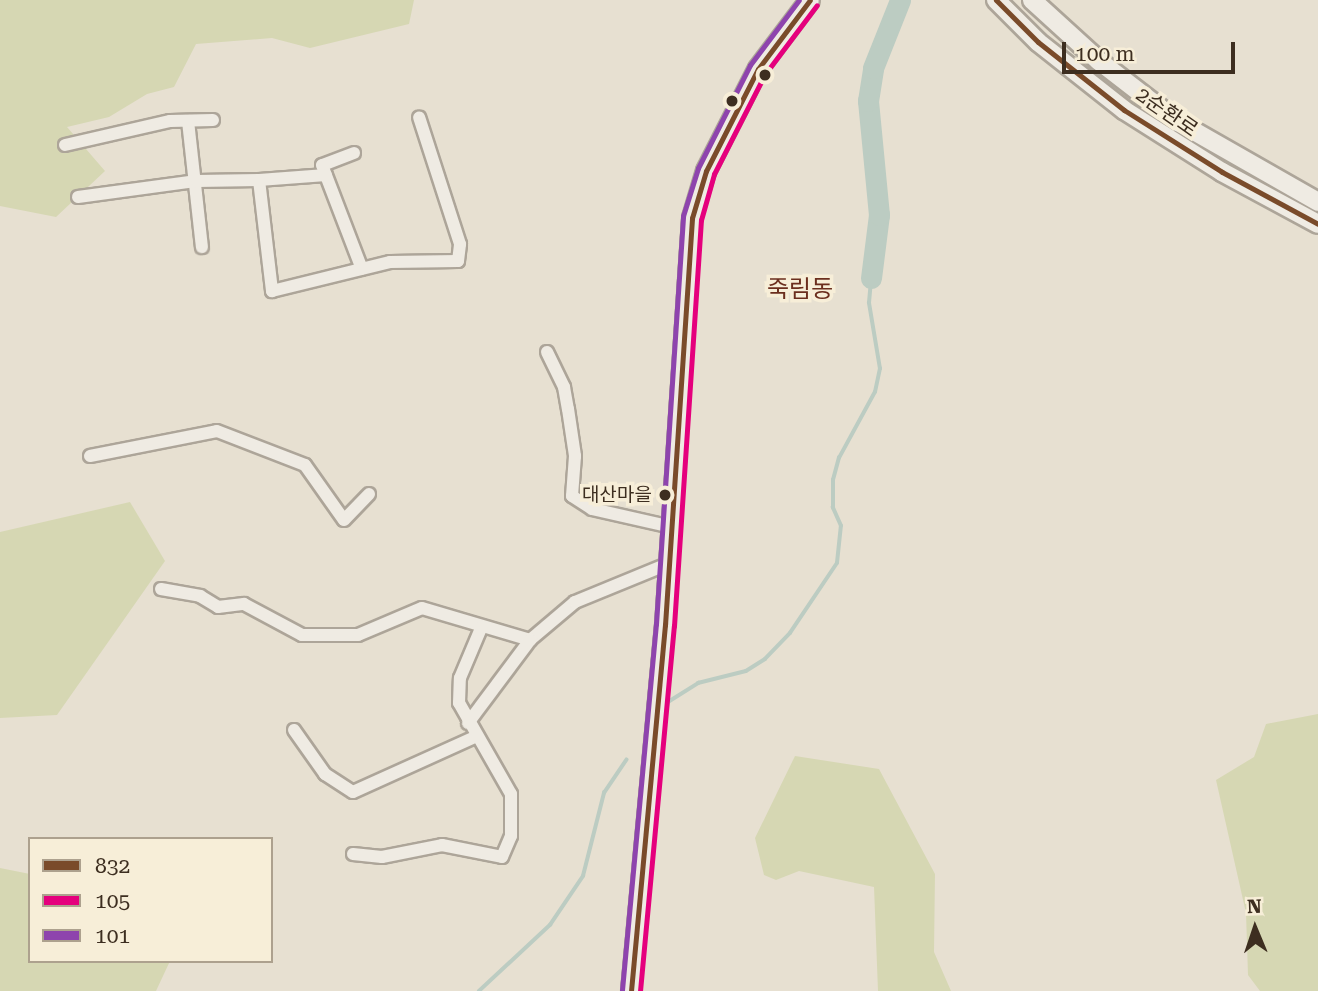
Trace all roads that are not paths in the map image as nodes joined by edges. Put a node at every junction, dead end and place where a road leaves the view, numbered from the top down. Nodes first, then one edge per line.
1 (810, 0) edge
2 (996, 0) edge
3 (1032, 0) edge
4 (419, 117) dead end
5 (213, 120) dead end
6 (188, 121) junction
7 (65, 145) dead end
8 (354, 153) dead end
9 (326, 175) junction
10 (259, 180) junction
11 (197, 181) junction
12 (78, 197) dead end
13 (1318, 202) edge
14 (1318, 224) edge
15 (202, 247) dead end
16 (362, 269) junction
17 (547, 352) dead end
18 (90, 456) dead end
19 (369, 494) dead end
20 (673, 527) junction
21 (670, 563) junction
22 (161, 589) dead end
23 (482, 626) junction
24 (530, 640) junction
25 (468, 723) junction
26 (294, 730) dead end
27 (475, 737) junction
28 (353, 854) dead end
29 (631, 991) edge

1 - 20 street
2 - 14 street, 2순환로
3 - 13 street, 2순환로
4 - 16 street
5 - 6 street
6 - 7 street
6 - 11 street
8 - 9 street
9 - 10 street
9 - 16 street
10 - 11 street
10 - 16 street
11 - 12 street
11 - 15 street
17 - 20 street
18 - 19 street
20 - 21 street
21 - 24 street
21 - 29 street
22 - 23 street
23 - 24 street
23 - 25 street
24 - 25 street
25 - 27 street
26 - 27 street
27 - 28 street

